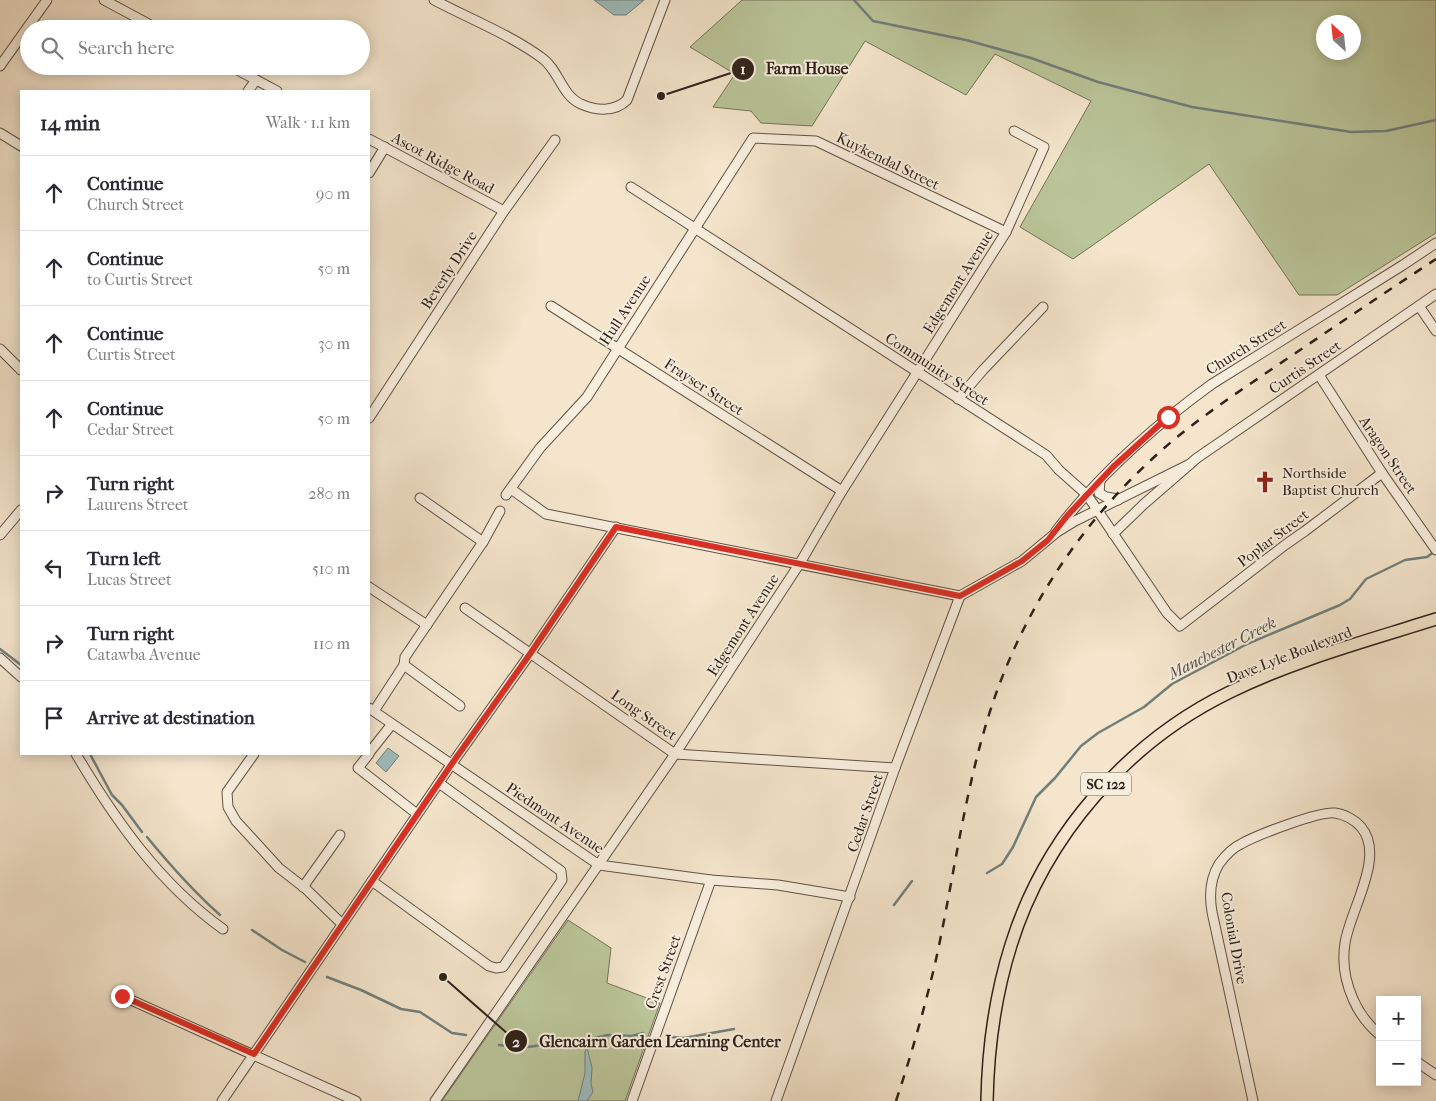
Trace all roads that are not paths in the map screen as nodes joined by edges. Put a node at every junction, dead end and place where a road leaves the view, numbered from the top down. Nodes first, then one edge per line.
1 (47, 0) edge
2 (104, 0) edge
3 (434, 0) edge
4 (665, 0) edge
5 (33, 20) edge
6 (141, 20) edge
7 (20, 38) edge
8 (0, 66) edge
9 (247, 75) edge
10 (256, 80) junction
11 (249, 90) edge
12 (275, 90) edge
13 (1014, 131) dead end
14 (0, 133) edge
15 (753, 138) joint
16 (370, 140) edge
17 (554, 140) dead end
18 (20, 145) edge
19 (385, 148) junction
20 (370, 171) edge
21 (631, 187) dead end
22 (504, 212) junction
23 (694, 228) junction
24 (1006, 232) junction
25 (1436, 243) edge
26 (1436, 294) edge
27 (551, 306) dead end
28 (1419, 306) junction
29 (1043, 307) dead end
30 (1436, 331) edge
31 (617, 348) junction
32 (0, 349) edge
33 (20, 369) edge
34 (917, 373) junction
35 (1318, 374) junction
36 (958, 399) junction
37 (370, 416) edge
38 (1190, 464) junction
39 (1382, 473) junction
40 (1100, 481) junction
41 (842, 491) junction
42 (1087, 495) junction
43 (420, 498) dead end
44 (1117, 500) junction
45 (1098, 510) junction
46 (20, 511) edge
47 (500, 511) dead end
48 (1075, 521) junction
49 (616, 527) junction
50 (1436, 532) edge
51 (1113, 534) junction
52 (0, 535) edge
53 (1428, 537) junction
54 (1048, 540) junction
55 (483, 542) junction
56 (1435, 548) edge
57 (800, 563) junction
58 (370, 588) edge
59 (960, 596) junction
60 (465, 608) dead end
61 (1436, 619) edge
62 (427, 625) junction
63 (1180, 626) joint
64 (530, 654) junction
65 (0, 658) edge
66 (404, 665) junction
67 (20, 676) edge
68 (460, 706) dead end
69 (371, 709) edge
70 (388, 722) junction
71 (370, 752) edge
72 (675, 754) junction
73 (77, 755) edge
74 (253, 755) edge
75 (368, 755) edge
76 (451, 765) junction
77 (895, 768) junction
78 (439, 783) junction
79 (417, 814) junction
80 (340, 835) dead end
81 (599, 865) junction
82 (711, 880) junction
83 (372, 881) junction
84 (303, 887) junction
85 (850, 897) junction
86 (342, 924) junction
87 (223, 928) dead end
88 (122, 996) dead end
89 (1376, 1031) edge
90 (254, 1054) junction
91 (1421, 1065) edge
92 (1436, 1075) edge
93 (222, 1101) edge
94 (356, 1101) edge
95 (436, 1101) edge
96 (632, 1101) edge
97 (776, 1101) edge
98 (987, 1101) edge
99 (1253, 1101) edge

1 - 5 street
2 - 6 street
3 - 4 street
7 - 8 street
9 - 10 street
10 - 11 street
10 - 12 street
13 - 24 street, Edgemont Avenue
14 - 18 street
15 - 23 street, Hull Avenue
15 - 24 street, Kuykendal Street
16 - 19 street, Ascot Ridge Road
17 - 22 street, Beverly Drive
19 - 20 street
19 - 22 street, Ascot Ridge Road
21 - 23 street, Community Street
22 - 37 street, Beverly Drive
23 - 31 street, Hull Avenue
23 - 34 street, Community Street
24 - 34 street, Edgemont Avenue
25 - 40 street, Church Street
26 - 28 street, Curtis Street
27 - 31 street, Frayser Street
28 - 30 street
28 - 35 street, Curtis Street
29 - 36 street
31 - 41 street, Frayser Street
31 - 49 street, Hull Avenue
32 - 33 street
34 - 36 street, Community Street
34 - 41 street, Edgemont Avenue
35 - 38 street, Curtis Street
35 - 39 street, Aragon Street
36 - 42 street, Community Street
38 - 44 street, Curtis Street
38 - 51 street, Curtis Street
39 - 53 street, Aragon Street
39 - 63 street, Poplar Street
40 - 42 street, Church Street
40 - 44 street
41 - 57 street, Edgemont Avenue
42 - 44 street
42 - 45 street, Community Street
42 - 48 street
42 - 54 street, Church Street
43 - 55 street
44 - 45 street, Curtis Street
45 - 48 street, Curtis Street
45 - 51 street, Community Street
46 - 52 street
47 - 55 street
48 - 54 street, Curtis Street
49 - 57 street
49 - 64 street
50 - 53 street
51 - 63 street, Community Street
53 - 56 street, Aragon Street
54 - 59 street, Curtis Street
55 - 62 street
57 - 59 street
57 - 72 street, Edgemont Avenue
58 - 62 street
59 - 77 street, Cedar Street
60 - 64 street, Long Street
61 - 98 main road, Dave Lyle Boulevard / SC 122
62 - 66 street
64 - 72 street, Long Street
64 - 76 street
65 - 67 street
66 - 68 street
66 - 69 street
69 - 70 street, Piedmont Avenue
70 - 71 street
70 - 76 street, Piedmont Avenue
72 - 77 street, Long Street
72 - 81 street, Edgemont Avenue
73 - 87 street
74 - 84 street
75 - 79 street
76 - 78 street
76 - 81 street, Piedmont Avenue
77 - 85 street, Cedar Street
78 - 79 street
78 - 83 street
79 - 83 street
80 - 84 street
81 - 82 street, Piedmont Avenue
81 - 95 street, Edgemont Avenue
82 - 85 street, Piedmont Avenue
82 - 96 street, Crest Street
83 - 86 street
84 - 86 street
85 - 97 street, Cedar Street
86 - 90 street
88 - 90 street
89 - 99 street, Colonial Drive
90 - 93 street
90 - 94 street
91 - 92 street

